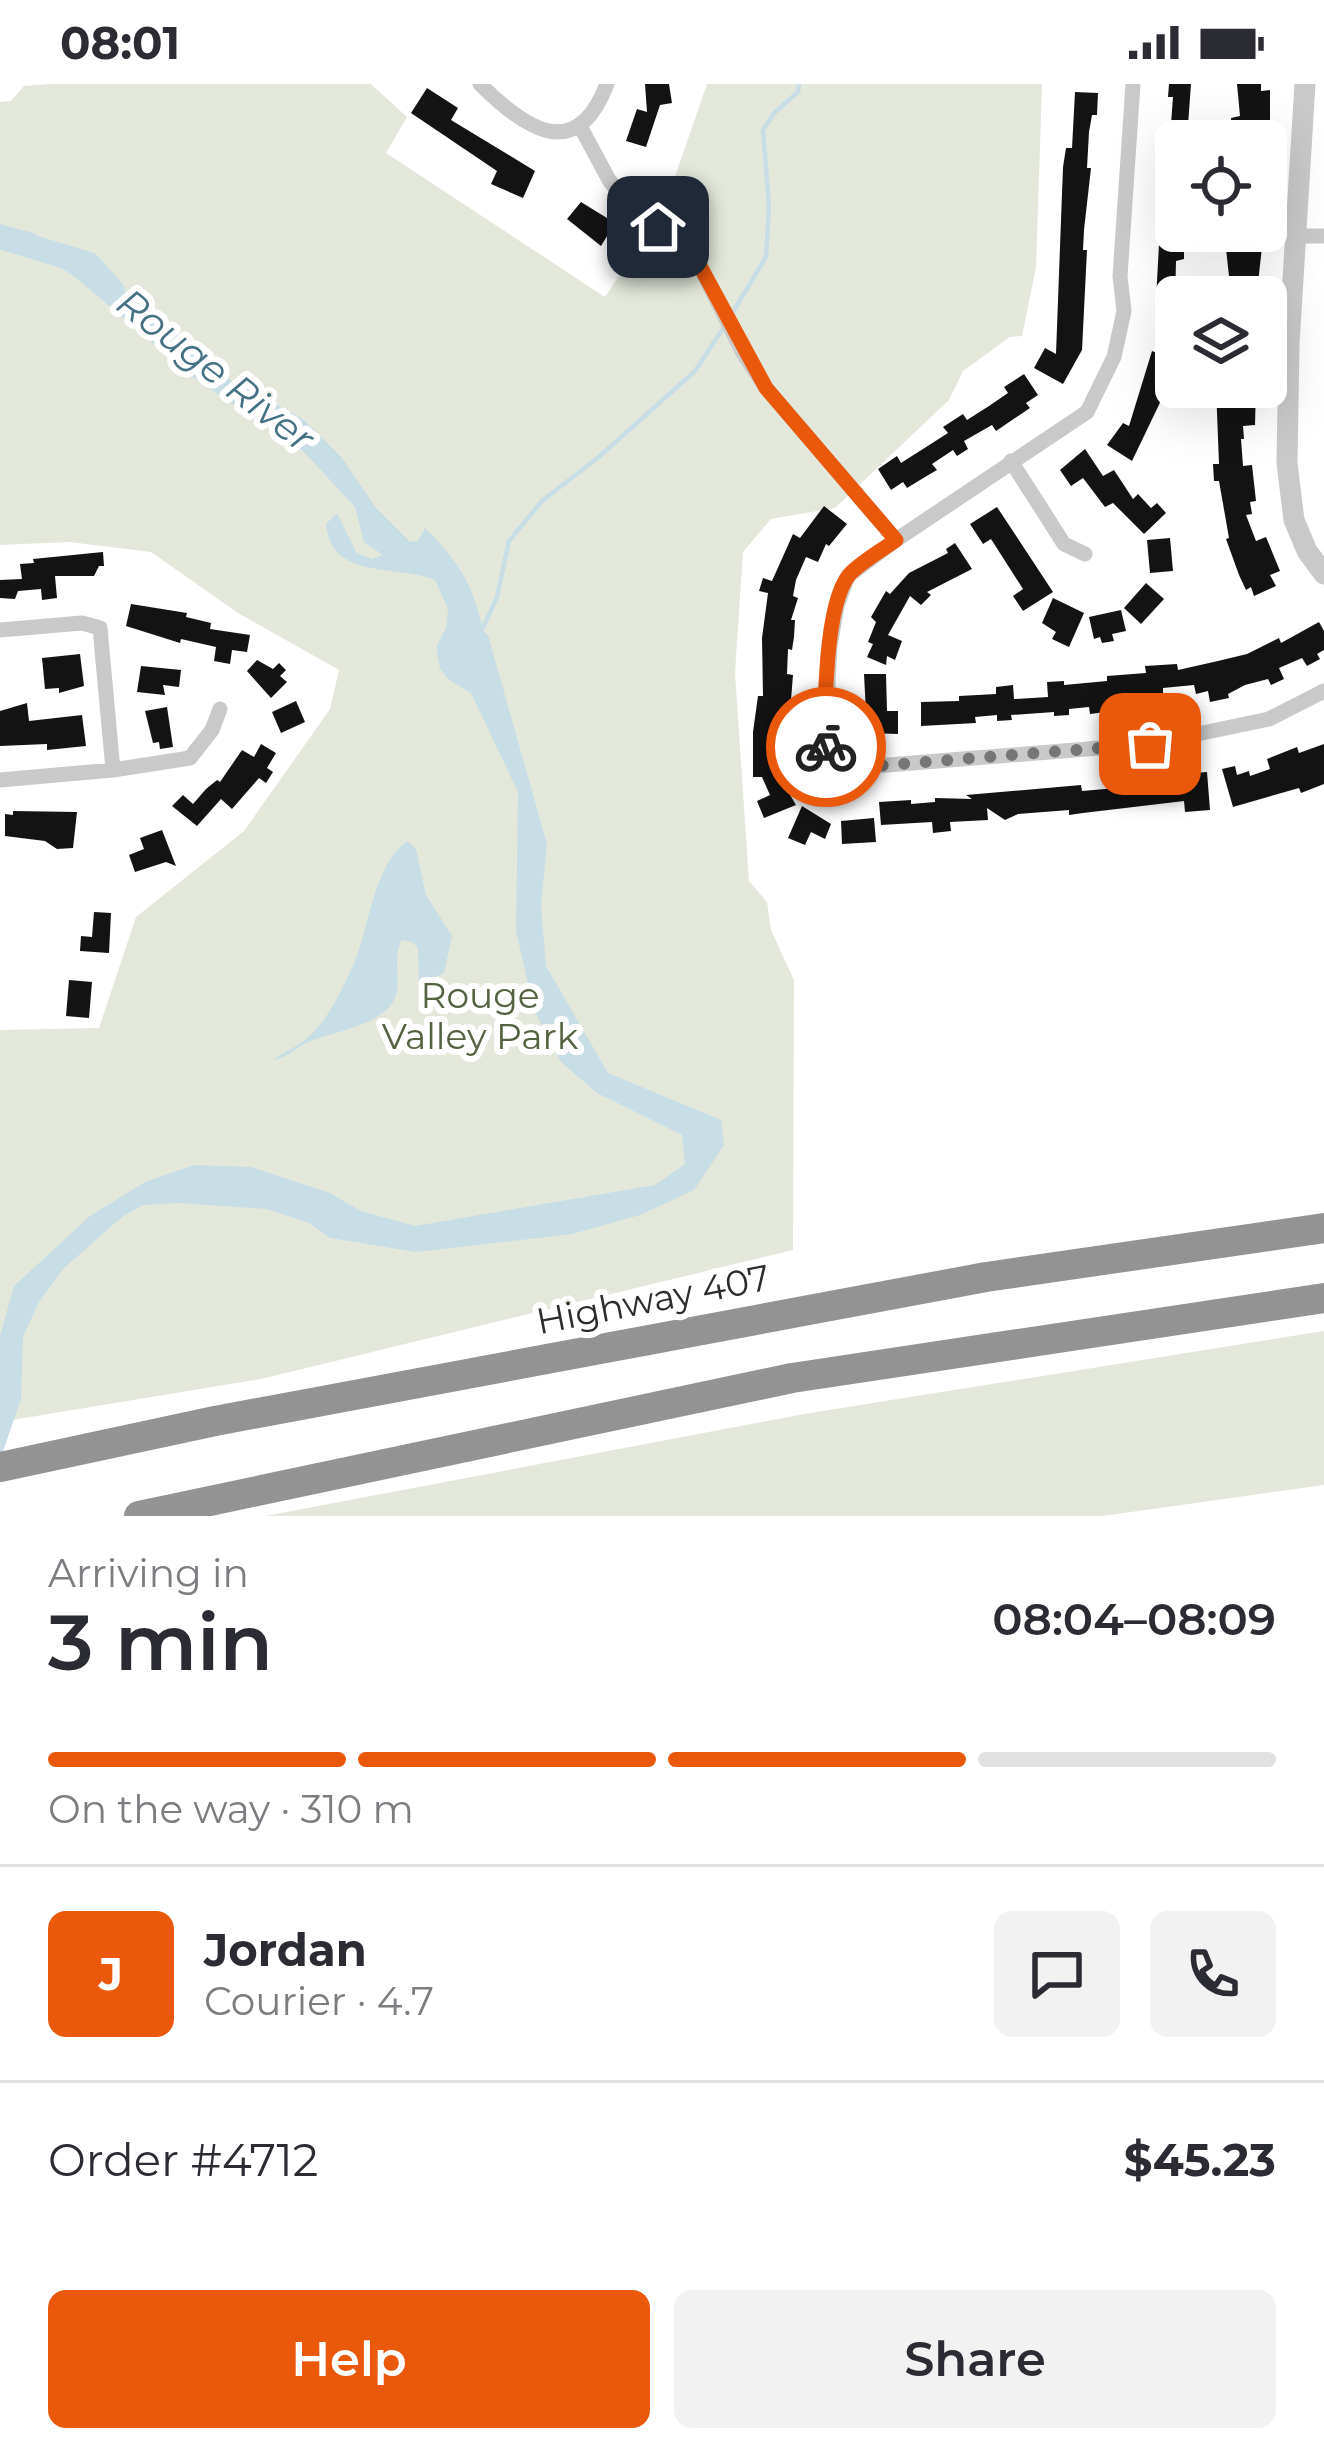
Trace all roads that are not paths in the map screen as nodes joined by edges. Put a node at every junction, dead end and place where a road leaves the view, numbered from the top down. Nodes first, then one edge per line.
1 (480, 84) edge
2 (607, 84) edge
3 (1133, 84) edge
4 (1305, 84) edge
5 (580, 126) junction
6 (1298, 236) junction
7 (1324, 236) edge
8 (1011, 461) junction
9 (896, 540) junction
10 (1085, 554) dead end
11 (1324, 574) edge
12 (0, 630) edge
13 (1324, 691) edge
14 (220, 709) dead end
15 (113, 770) junction
16 (0, 780) edge
17 (1324, 1228) edge
18 (1324, 1298) edge
19 (0, 1467) edge
20 (139, 1516) edge

1 - 5 street
2 - 5 street
3 - 8 street
4 - 6 street
5 - 9 street
6 - 7 street
6 - 11 street
8 - 9 street
8 - 10 street
9 - 13 street
12 - 15 street
14 - 15 street
15 - 16 street
17 - 19 highway, Highway 407
18 - 20 highway

